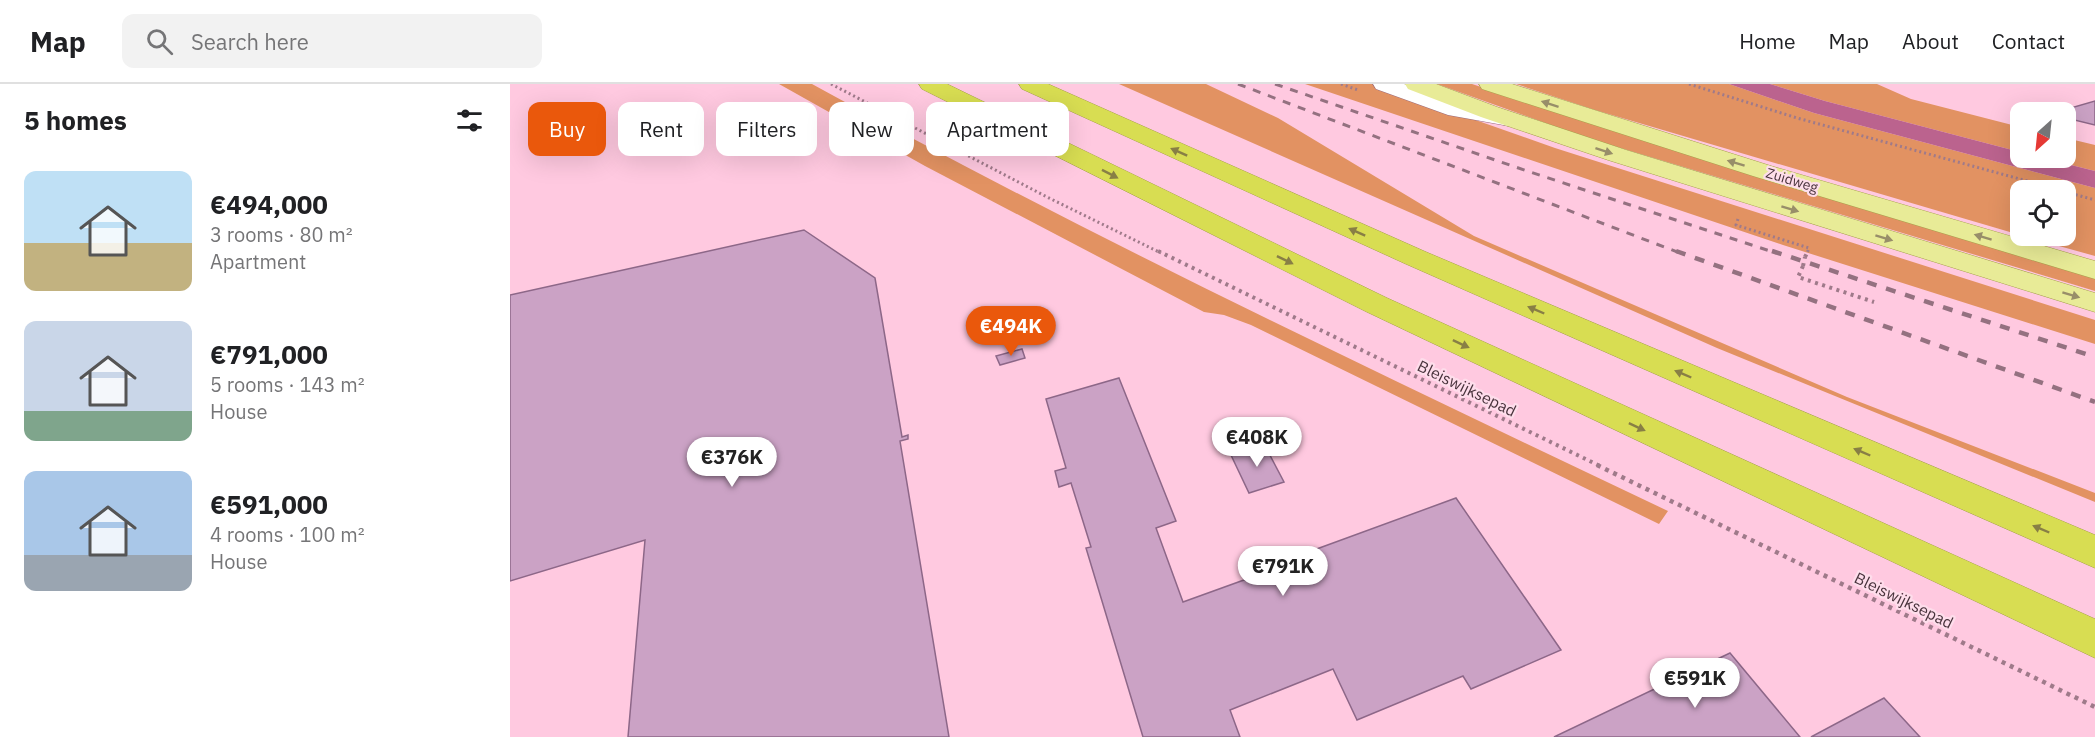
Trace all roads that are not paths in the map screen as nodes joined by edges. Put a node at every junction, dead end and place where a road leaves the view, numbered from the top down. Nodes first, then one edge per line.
1 (930, 84) edge
2 (1030, 84) edge
3 (1384, 84) edge
4 (1416, 84) edge
5 (1490, 84) edge
6 (1509, 118) junction
7 (2095, 270) edge
8 (2095, 303) edge
9 (2095, 552) edge
10 (2095, 639) edge

1 -> 10 highway
9 -> 2 highway
3 - 6 lane, Zuidweg
4 - 6 main road, Zuidweg
7 -> 5 main road, Zuidweg
6 -> 8 main road, Zuidweg

